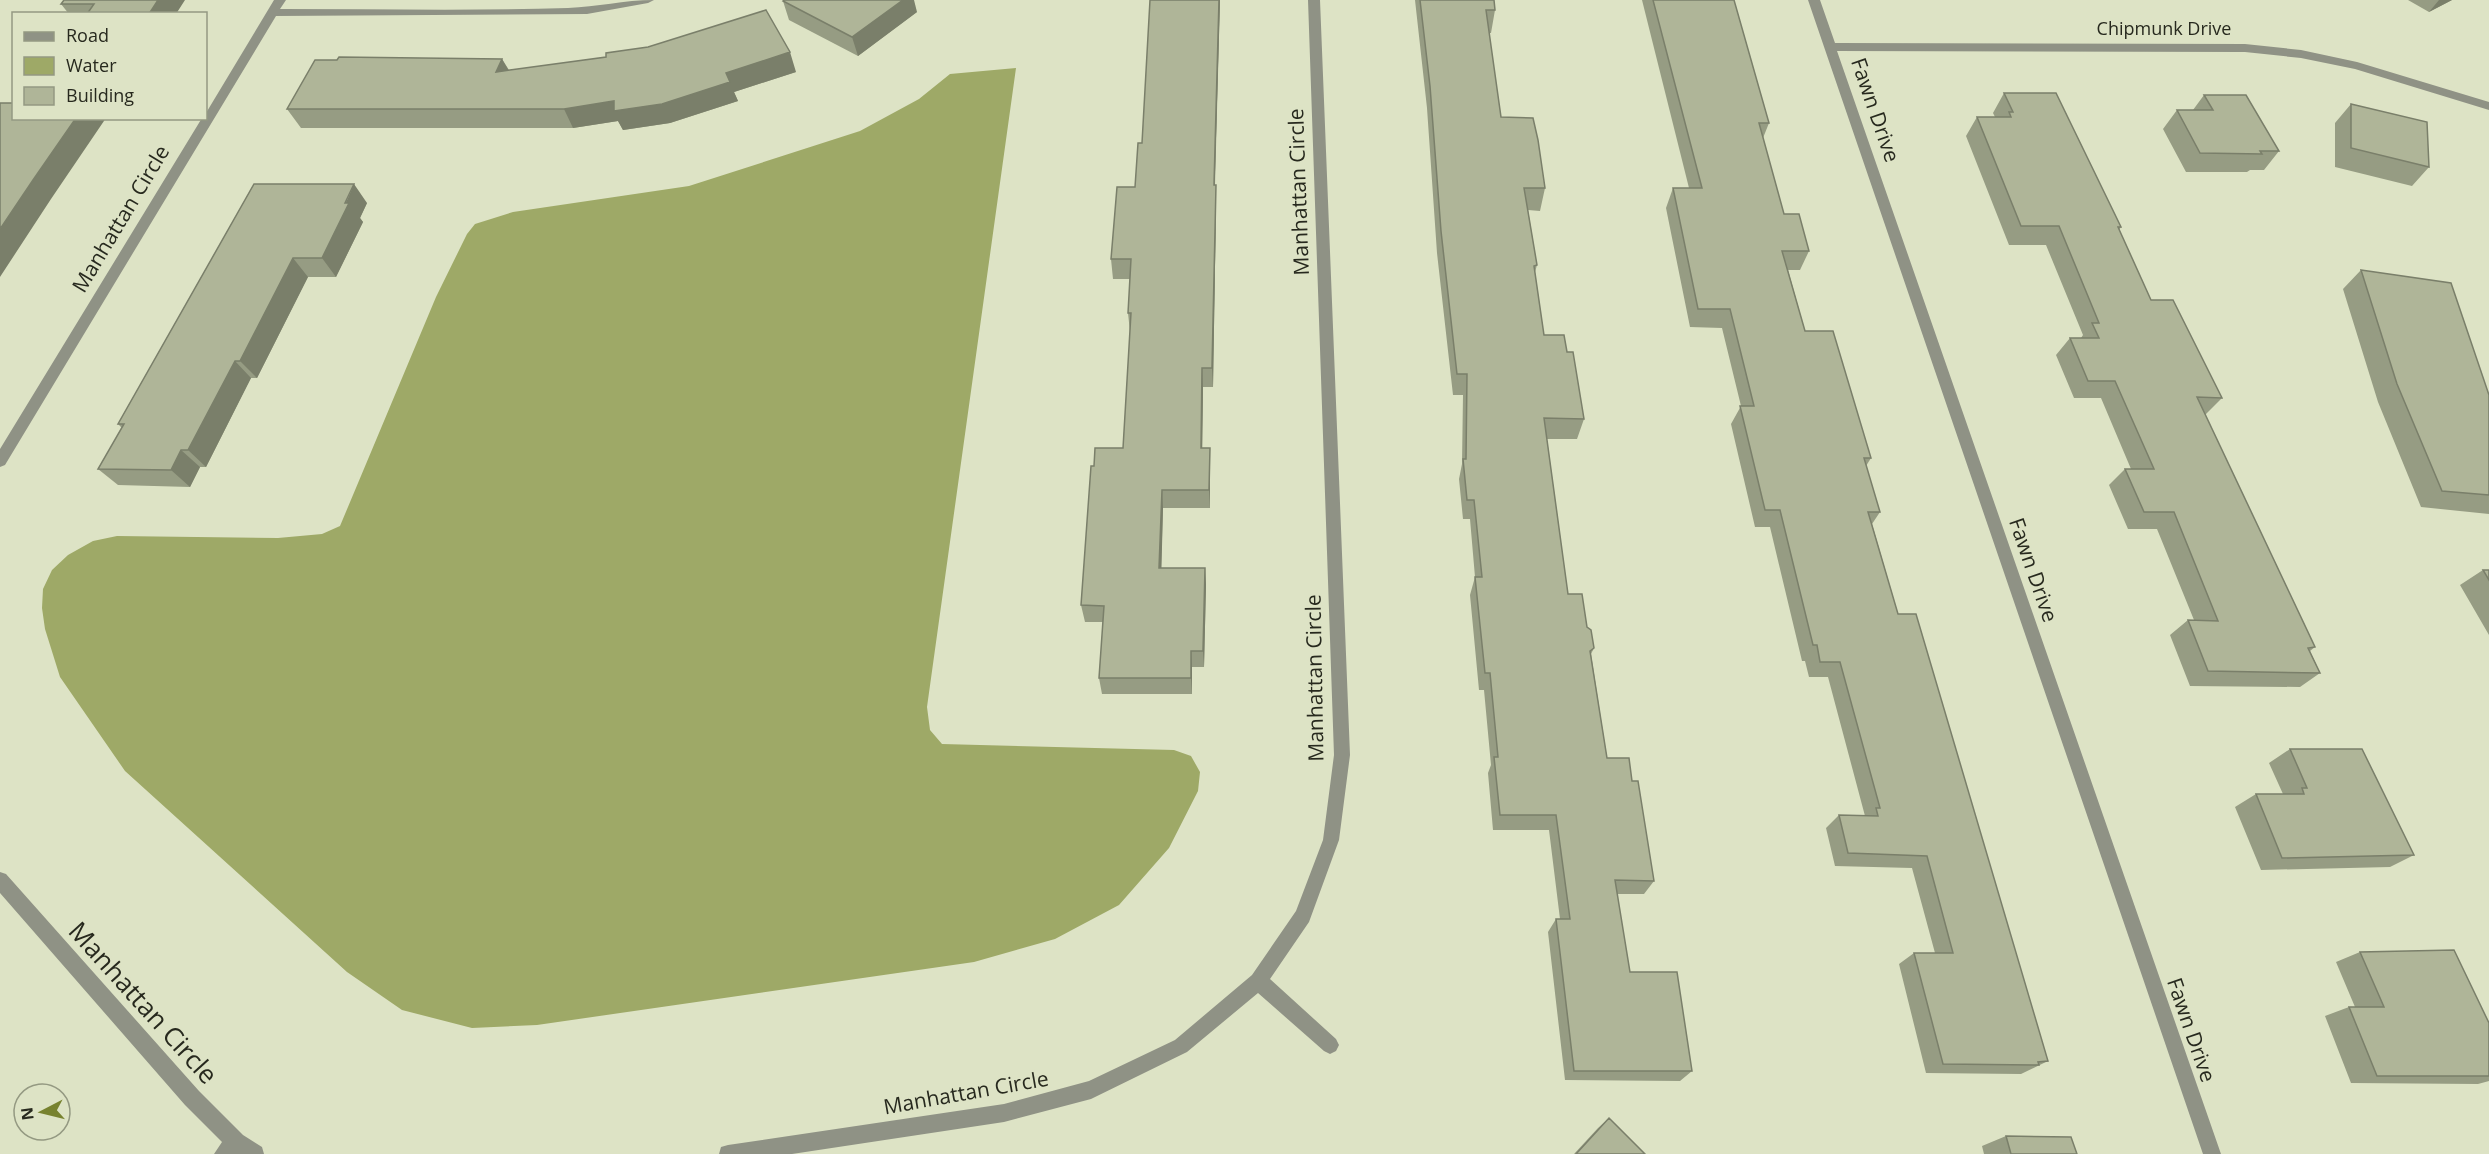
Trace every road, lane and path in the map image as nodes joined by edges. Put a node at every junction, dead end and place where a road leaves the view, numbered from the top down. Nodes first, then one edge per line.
1 (280, 0) edge
2 (648, 0) edge
3 (1314, 0) edge
4 (1814, 0) edge
5 (273, 12) junction
6 (1831, 47) junction
7 (2489, 106) edge
8 (0, 461) edge
9 (0, 880) edge
10 (1258, 981) junction
11 (1330, 1045) dead end
12 (230, 1148) edge
13 (255, 1154) edge
14 (728, 1154) edge
15 (2212, 1154) edge

1 - 5 street, Manhattan Circle
2 - 5 street
3 - 10 street, Manhattan Circle
4 - 6 street, Fawn Drive
5 - 8 street, Manhattan Circle
6 - 7 street, Chipmunk Drive
6 - 15 street, Fawn Drive
9 - 12 street, Manhattan Circle
10 - 11 street
10 - 14 street, Manhattan Circle
12 - 13 street, Manhattan Circle

